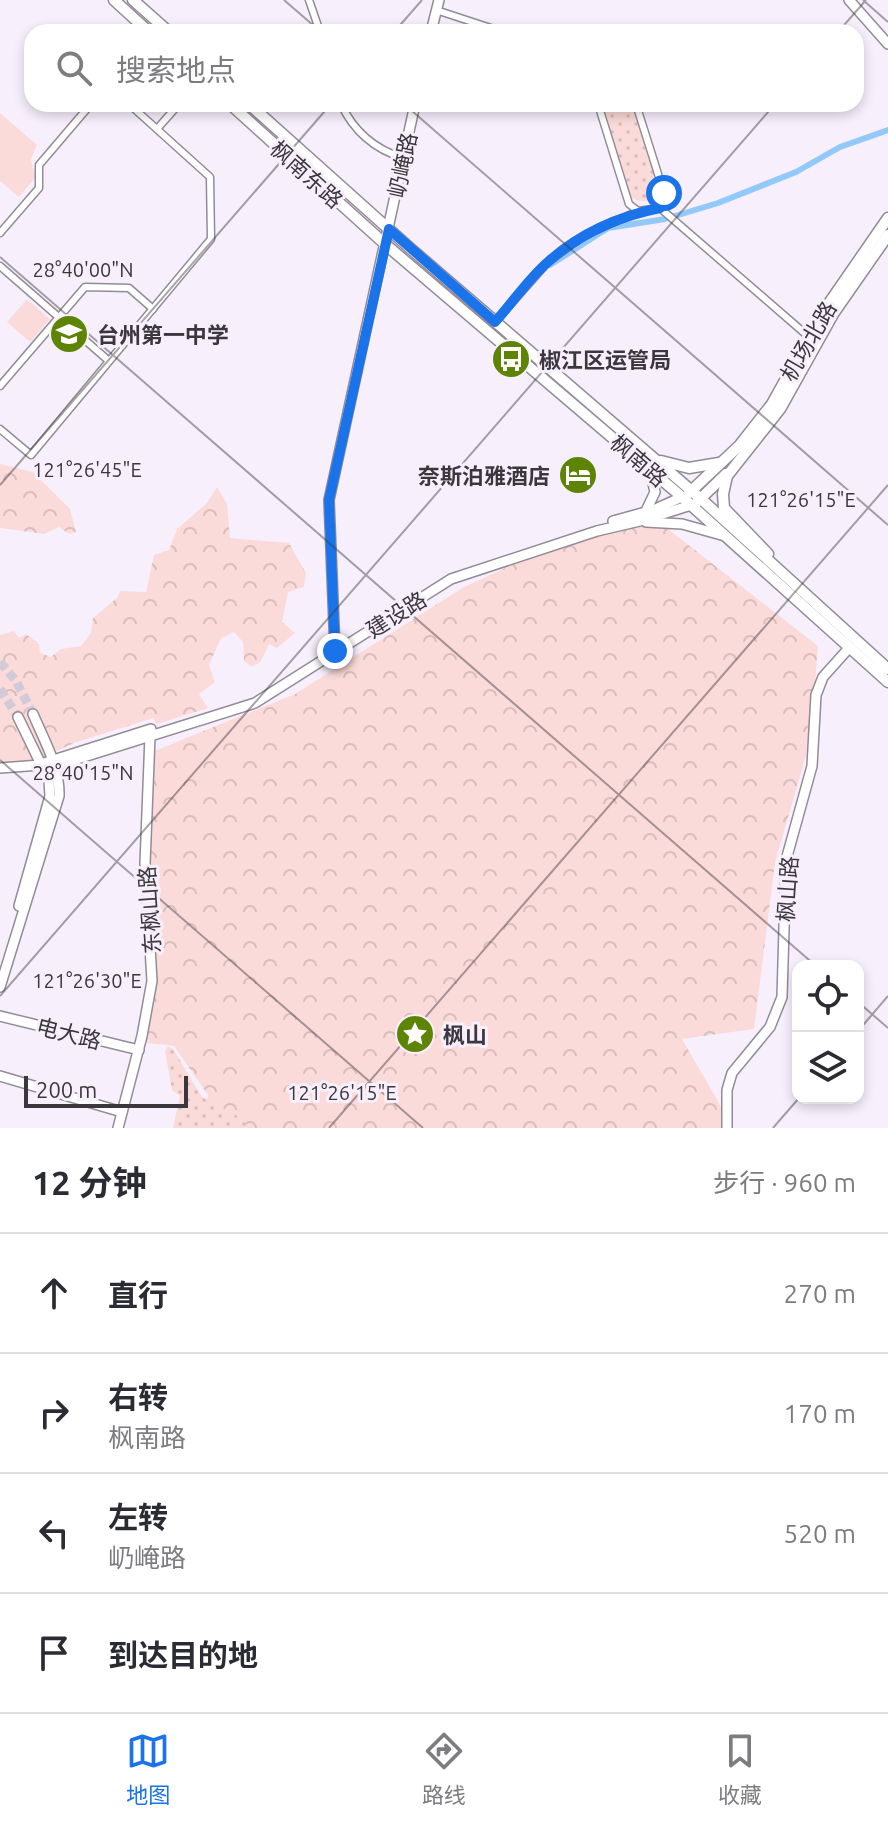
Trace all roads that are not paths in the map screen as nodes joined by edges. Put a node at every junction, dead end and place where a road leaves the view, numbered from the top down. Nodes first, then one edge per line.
1 (114, 0) edge
2 (133, 0) edge
3 (309, 0) edge
4 (849, 0) edge
5 (437, 5) edge
6 (140, 24) edge
7 (160, 24) edge
8 (317, 24) edge
9 (483, 24) edge
10 (888, 44) edge
11 (84, 112) edge
12 (138, 112) edge
13 (172, 112) edge
14 (239, 112) edge
15 (258, 112) edge
16 (345, 112) edge
17 (413, 112) edge
18 (600, 112) edge
19 (639, 112) edge
20 (157, 129) junction
21 (403, 158) junction
22 (660, 208) junction
23 (638, 211) junction
24 (888, 218) edge
25 (389, 229) junction
26 (0, 233) edge
27 (888, 235) edge
28 (385, 244) junction
29 (0, 266) edge
30 (153, 309) junction
31 (58, 318) junction
32 (495, 322) junction
33 (809, 337) junction
34 (109, 361) junction
35 (0, 386) edge
36 (0, 429) edge
37 (653, 458) junction
38 (730, 462) junction
39 (650, 470) junction
40 (688, 498) junction
41 (701, 499) junction
42 (642, 517) junction
43 (725, 536) junction
44 (775, 567) junction
45 (335, 648) junction
46 (849, 648) junction
47 (888, 669) edge
48 (888, 682) edge
49 (33, 714) tunnel mouth
50 (18, 717) tunnel mouth
51 (150, 736) junction
52 (54, 763) junction
53 (40, 765) junction
54 (0, 768) edge
55 (0, 966) edge
56 (0, 987) edge
57 (0, 1016) edge
58 (139, 1050) junction
59 (0, 1076) edge
60 (122, 1112) junction
61 (118, 1128) edge
62 (727, 1128) edge

1 - 6 main road
2 - 7 main road
3 - 8 street
4 - 10 street
5 - 9 street
11 - 26 street
12 - 20 street
13 - 20 street
14 - 28 main road, 枫南东路
15 - 25 main road, 枫南路
16 - 21 street
17 - 21 street, 屷崦路
18 - 23 street
19 - 22 street
20 - 30 street
21 - 25 street, 屷崦路
22 - 23 street
22 - 33 street
23 - 32 street
24 - 33 main road, 机场北路
25 - 28 street, 屷崦路
25 - 32 main road, 枫南路
27 - 38 main road, 机场北路
28 - 39 main road, 枫南路
28 - 45 street, 屷崦路
29 - 31 street
30 - 31 street
30 - 34 street
31 - 34 street
31 - 35 street
32 - 37 main road, 枫南路
33 - 38 main road, 机场北路
34 - 36 street
37 - 38 main road
37 - 40 main road, 枫南路
38 - 40 main road
38 - 41 main road, 建设路
38 - 44 main road
39 - 40 main road, 枫南路
39 - 42 street
40 - 41 main road, 建设路
40 - 42 street, 建设路
40 - 43 main road, 枫南路
41 - 44 main road
42 - 43 street
42 - 45 street, 建设路
43 - 46 main road, 枫南路
44 - 47 main road
45 - 51 street, 建设路
45 - 52 street, 建设路
46 - 48 main road, 枫南路
46 - 62 street, 枫山路
49 - 52 street
50 - 53 street
51 - 52 street, 建设路
51 - 58 street, 东枫山路
52 - 53 street, 建设路
52 - 56 street
53 - 54 street, 建设路
53 - 55 street
57 - 58 street, 电大路
58 - 60 street, 东枫山路
59 - 60 street
60 - 61 street, 东枫山路

